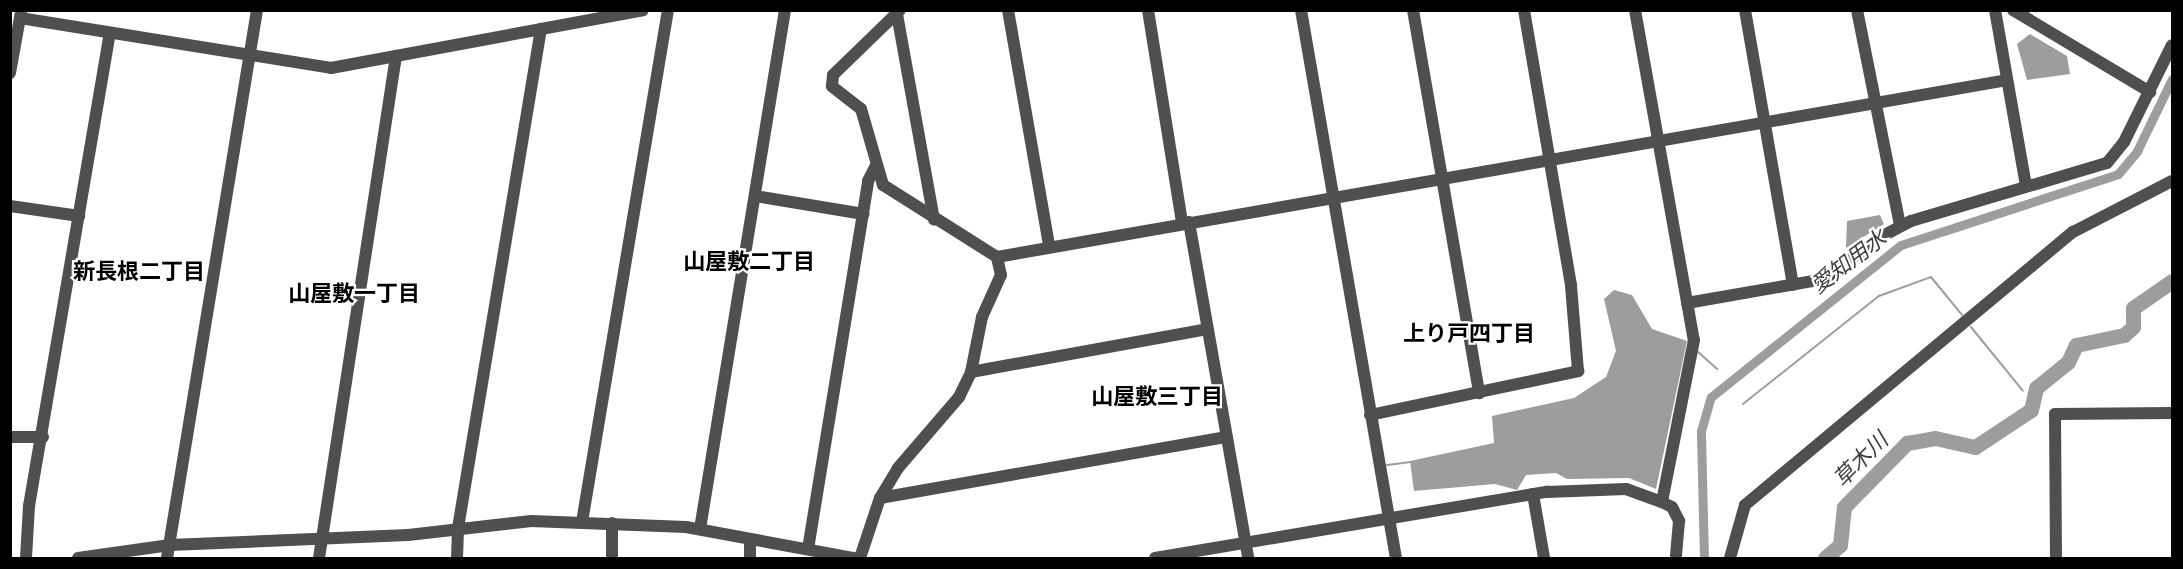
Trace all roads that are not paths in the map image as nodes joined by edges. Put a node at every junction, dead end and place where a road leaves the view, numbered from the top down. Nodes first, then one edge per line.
1 (257, 10) edge
2 (643, 10) edge
3 (668, 10) edge
4 (785, 10) edge
5 (1008, 10) edge
6 (1148, 10) edge
7 (1301, 10) edge
8 (1413, 10) edge
9 (1524, 10) edge
10 (1635, 10) edge
11 (1745, 10) edge
12 (1857, 10) edge
13 (1995, 10) edge
14 (2013, 10) edge
15 (899, 12) edge
16 (21, 14) edge
17 (541, 30) junction
18 (110, 33) junction
19 (2172, 45) edge
20 (250, 53) junction
21 (396, 56) junction
22 (10, 73) edge
23 (2007, 80) junction
24 (2150, 92) junction
25 (1873, 104) junction
26 (1764, 123) junction
27 (1658, 142) junction
28 (1550, 161) junction
29 (875, 167) junction
30 (1443, 180) junction
31 (2172, 181) edge
32 (2026, 186) junction
33 (755, 196) junction
34 (1333, 197) junction
35 (10, 206) edge
36 (864, 214) junction
37 (79, 216) junction
38 (934, 219) junction
39 (1186, 222) junction
40 (1900, 226) junction
41 (1049, 246) junction
42 (997, 257) junction
43 (1793, 285) junction
44 (1687, 303) junction
45 (1207, 329) junction
46 (971, 372) junction
47 (1479, 393) junction
48 (2172, 413) edge
49 (1370, 415) junction
50 (10, 437) edge
51 (43, 437) junction
52 (1227, 437) junction
53 (1533, 494) junction
54 (880, 498) junction
55 (1662, 502) junction
56 (1389, 517) junction
57 (582, 522) junction
58 (612, 523) junction
59 (458, 528) junction
60 (700, 530) junction
61 (319, 540) junction
62 (750, 540) junction
63 (1245, 543) junction
64 (170, 545) junction
65 (808, 549) junction
66 (26, 558) edge
67 (78, 558) edge
68 (167, 558) edge
69 (319, 558) edge
70 (458, 558) edge
71 (612, 558) edge
72 (750, 558) edge
73 (854, 558) edge
74 (860, 558) edge
75 (1155, 558) edge
76 (1248, 558) edge
77 (1396, 558) edge
78 (1544, 558) edge
79 (1676, 558) edge
80 (1730, 558) edge
81 (2056, 558) edge

1 - 20 street
2 - 17 street
3 - 57 street
4 - 33 street
5 - 41 street
6 - 39 street
7 - 34 street
8 - 30 street
9 - 28 street
10 - 27 street
11 - 26 street
12 - 25 street
13 - 23 street
14 - 24 street
15 - 29 street
15 - 38 street
16 - 18 street
16 - 22 street
17 - 21 street
17 - 59 street
18 - 20 street
18 - 37 street
19 - 24 street
20 - 21 street
20 - 64 street
21 - 61 street
23 - 25 street
23 - 32 street
24 - 32 street
25 - 26 street
25 - 40 street
26 - 27 street
26 - 43 street
27 - 28 street
27 - 44 street
28 - 30 street
28 - 47 street
29 - 36 street
29 - 38 street
30 - 34 street
30 - 47 street
31 - 80 street
32 - 40 street
33 - 36 street
33 - 60 street
34 - 39 street
34 - 49 street
35 - 37 street
36 - 65 street
37 - 51 street
38 - 42 street
39 - 41 street
39 - 45 street
40 - 43 street
41 - 42 street
42 - 46 street
43 - 44 street
44 - 55 street
45 - 46 street
45 - 52 street
46 - 54 street
47 - 49 street
48 - 81 street
49 - 56 street
50 - 51 street
51 - 66 street
52 - 54 street
52 - 63 street
53 - 55 street
53 - 56 street
53 - 78 street
54 - 74 street
55 - 79 street
56 - 63 street
56 - 77 street
57 - 58 street
57 - 59 street
58 - 60 street
58 - 71 street
59 - 61 street
59 - 70 street
60 - 62 street
61 - 64 street
61 - 69 street
62 - 65 street
62 - 72 street
63 - 75 street
63 - 76 street
64 - 67 street
64 - 68 street
65 - 73 street

